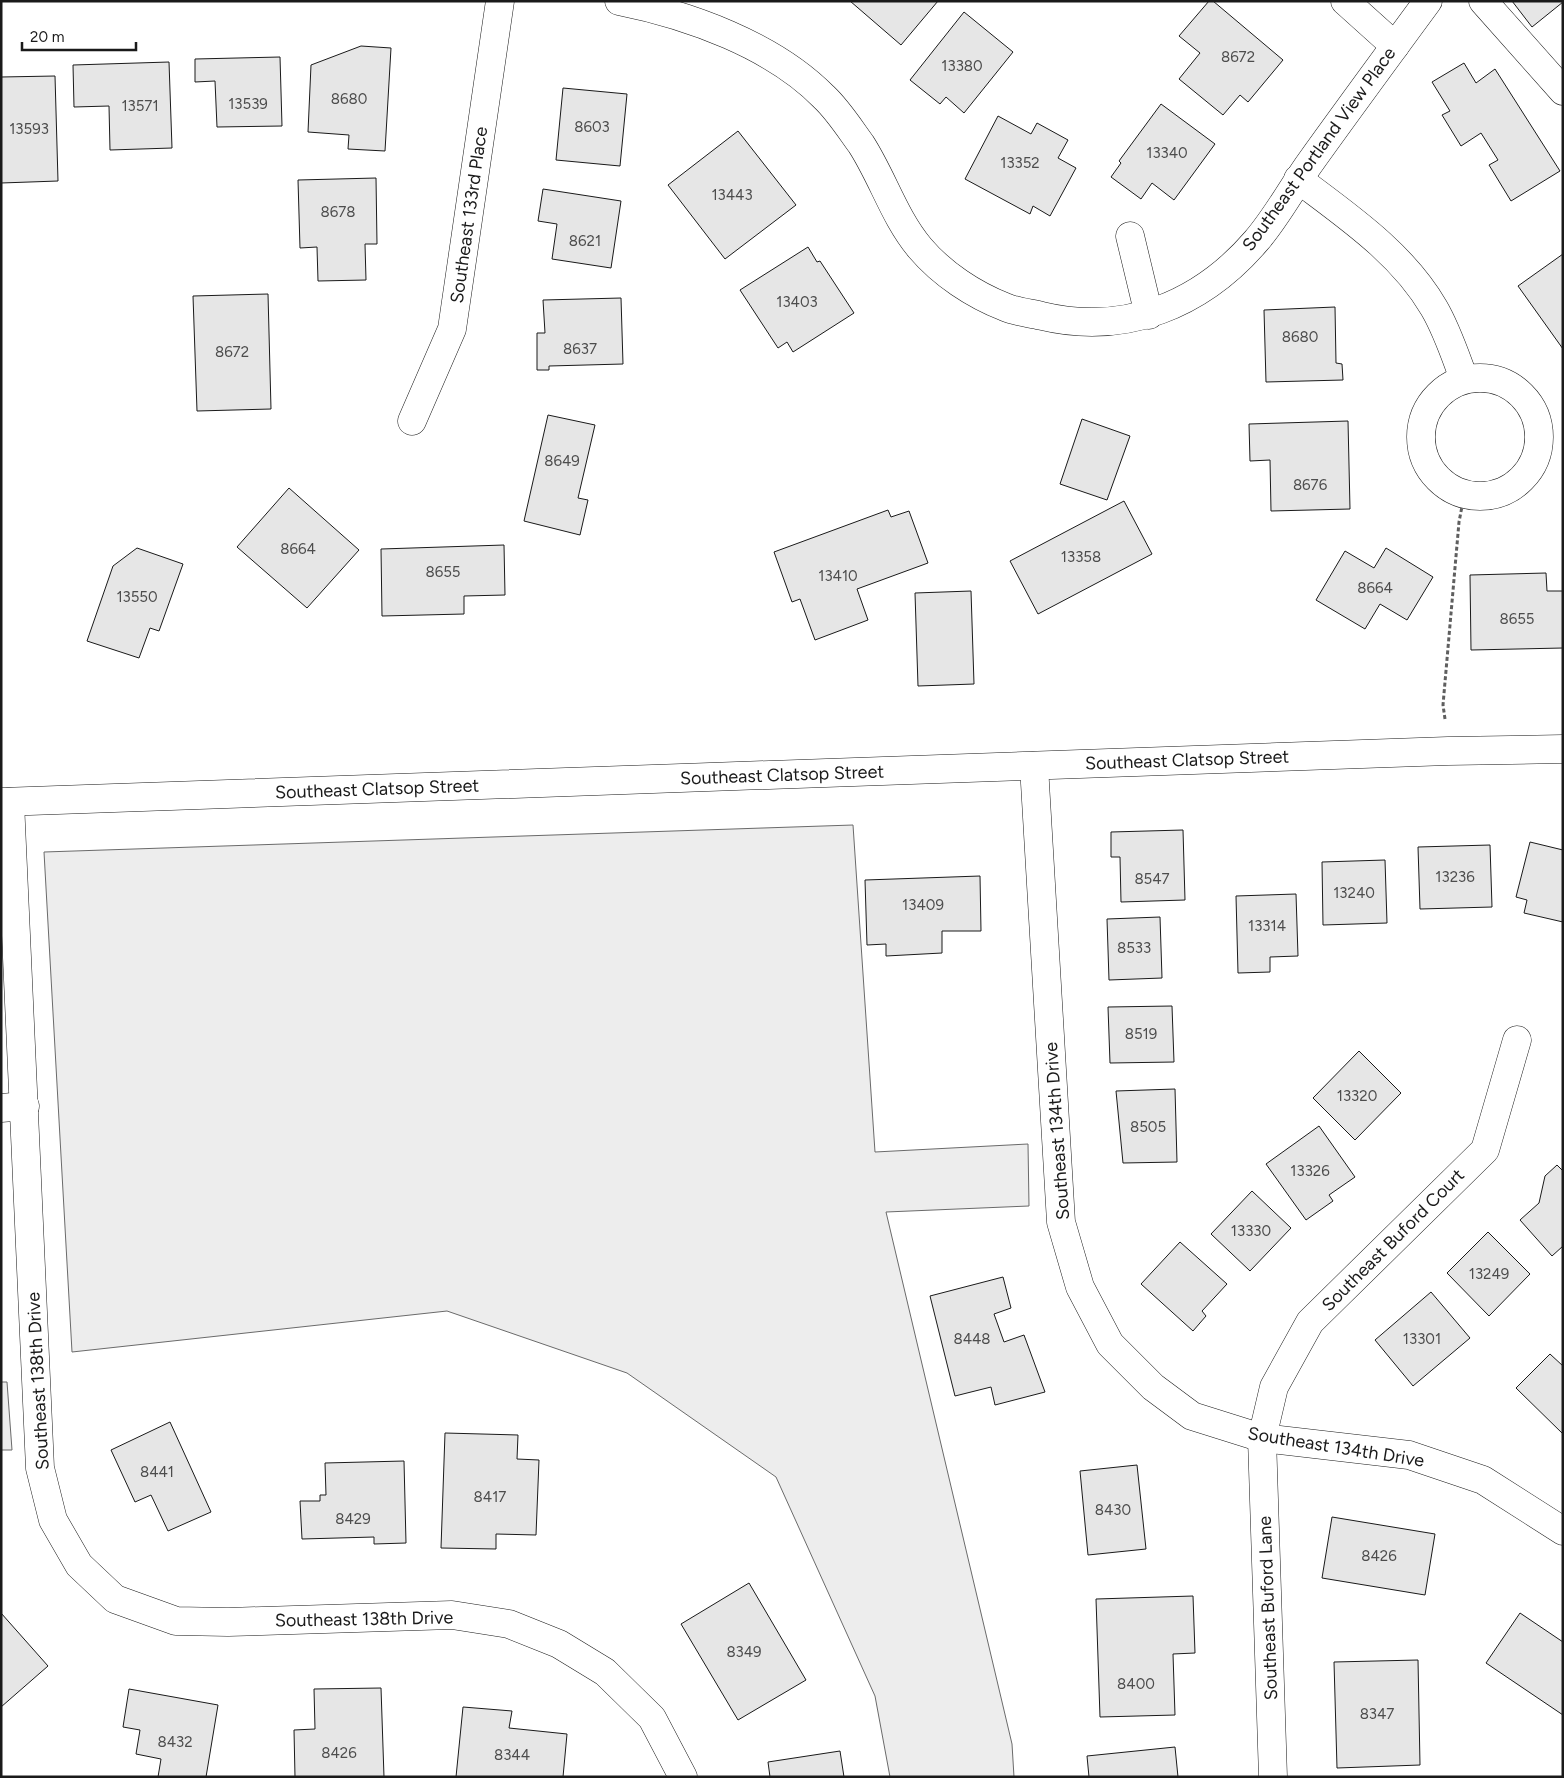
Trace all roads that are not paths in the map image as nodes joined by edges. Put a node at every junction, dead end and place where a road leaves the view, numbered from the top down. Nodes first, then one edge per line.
1 (500, 1) edge
2 (619, 1) edge
3 (1345, 1) edge
4 (1428, 1) edge
5 (1483, 1) edge
6 (1395, 46) junction
7 (1563, 91) edge
8 (1298, 179) junction
9 (1130, 236) dead end
10 (1149, 315) junction
11 (1464, 379) junction
12 (412, 421) dead end
13 (1563, 749) edge
14 (1034, 766) junction
15 (5, 802) edge
16 (1517, 1040) dead end
17 (13, 1107) edge
18 (1262, 1438) junction
19 (1563, 1531) edge
20 (683, 1777) edge
21 (1273, 1777) edge

1 - 12 street, Southeast 133rd Place
2 - 10 street, Southeast Portland View Place
3 - 6 street
4 - 6 street, Southeast Portland View Place
5 - 7 street
6 - 8 street, Southeast Portland View Place
8 - 10 street, Southeast Portland View Place
8 - 11 street
9 - 10 street
11 - 11 street
13 - 14 street, Southeast Clatsop Street
14 - 15 street, Southeast Clatsop Street
14 - 18 street, Southeast 134th Drive
15 - 17 street, Southeast 138th Drive
16 - 18 street, Southeast Buford Court
17 - 20 street, Southeast 138th Drive
18 - 19 street, Southeast 134th Drive
18 - 21 street, Southeast Buford Lane

